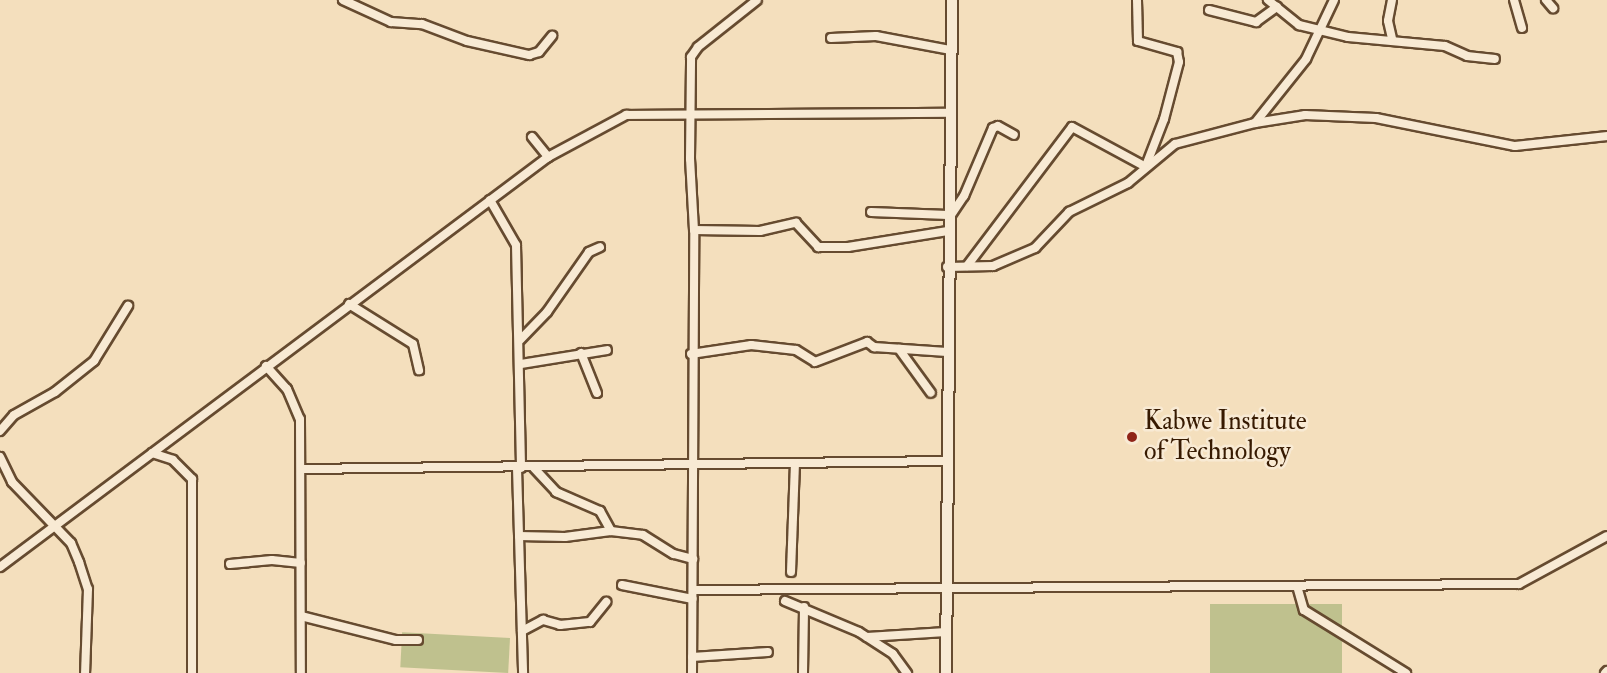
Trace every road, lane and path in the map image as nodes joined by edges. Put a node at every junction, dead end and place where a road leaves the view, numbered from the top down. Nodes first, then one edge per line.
1 (343, 0) edge
2 (757, 0) edge
3 (952, 0) edge
4 (1137, 0) edge
5 (1268, 0) edge
6 (1334, 0) edge
7 (1392, 0) edge
8 (1514, 0) edge
9 (1545, 0) edge
10 (1277, 7) junction
11 (1553, 8) dead end
12 (1209, 10) dead end
13 (1522, 28) dead end
14 (1318, 29) junction
15 (552, 36) dead end
16 (831, 38) dead end
17 (1392, 39) junction
18 (950, 50) junction
19 (1496, 59) dead end
20 (948, 112) junction
21 (691, 115) junction
22 (1256, 123) junction
23 (1014, 135) dead end
24 (1607, 136) edge
25 (532, 137) dead end
26 (548, 157) junction
27 (1145, 165) junction
28 (490, 200) junction
29 (871, 212) dead end
30 (948, 222) junction
31 (694, 230) junction
32 (600, 247) dead end
33 (967, 266) junction
34 (947, 267) junction
35 (350, 304) junction
36 (128, 306) dead end
37 (520, 340) junction
38 (899, 349) junction
39 (607, 350) dead end
40 (947, 352) junction
41 (581, 353) junction
42 (692, 354) junction
43 (521, 364) junction
44 (266, 366) junction
45 (419, 370) dead end
46 (597, 393) dead end
47 (931, 393) dead end
48 (0, 431) edge
49 (152, 453) junction
50 (0, 457) edge
51 (946, 461) junction
52 (795, 463) junction
53 (693, 464) junction
54 (519, 468) junction
55 (534, 468) junction
56 (302, 469) junction
57 (55, 526) junction
58 (611, 531) junction
59 (519, 536) junction
60 (1607, 536) edge
61 (693, 560) junction
62 (302, 563) junction
63 (230, 564) dead end
64 (0, 567) edge
65 (791, 572) dead end
66 (622, 585) dead end
67 (1297, 586) junction
68 (945, 589) junction
69 (693, 590) junction
70 (693, 599) junction
71 (785, 601) dead end
72 (606, 602) dead end
73 (804, 607) junction
74 (301, 616) junction
75 (522, 631) junction
76 (946, 632) junction
77 (867, 638) junction
78 (418, 640) dead end
79 (768, 652) dead end
80 (692, 657) junction
81 (85, 673) edge
82 (192, 673) edge
83 (301, 673) edge
84 (523, 673) edge
85 (692, 673) edge
86 (803, 673) edge
87 (907, 673) edge
88 (946, 673) edge
89 (1406, 673) edge

1 - 15 street
2 - 21 street
3 - 18 street
4 - 27 street
5 - 10 street
6 - 14 street
7 - 17 street
8 - 13 street
9 - 11 street
10 - 12 street
10 - 14 street
14 - 17 street
14 - 22 street
16 - 18 street
17 - 19 street
18 - 20 street
20 - 21 street
20 - 30 street
21 - 26 street
21 - 31 street
22 - 24 street
22 - 27 street
23 - 30 street
25 - 26 street
26 - 28 street
27 - 33 street
27 - 33 street
28 - 35 street
28 - 37 street
29 - 30 street
30 - 31 street
30 - 34 street
31 - 42 street
32 - 37 street
33 - 34 street
34 - 40 street
35 - 44 street
35 - 45 street
36 - 48 street
37 - 43 street
38 - 40 street
38 - 42 street
38 - 47 street
39 - 41 street
40 - 51 street
41 - 43 street
41 - 46 street
42 - 53 street
43 - 54 street
44 - 49 street
44 - 56 street
49 - 57 street
49 - 82 street
50 - 57 street
51 - 52 street
51 - 68 street
52 - 53 street
52 - 65 street
53 - 55 street
53 - 61 street
54 - 55 street
54 - 56 street
54 - 59 street
55 - 58 street
56 - 62 street
57 - 64 street
57 - 81 street
58 - 59 street
58 - 61 street
59 - 75 street
60 - 67 street
61 - 69 street
62 - 63 street
62 - 74 street
66 - 70 street
67 - 68 street
67 - 89 street
68 - 69 street
68 - 76 street
69 - 70 street
70 - 80 street
71 - 73 street
72 - 75 street
73 - 77 street
73 - 86 street
74 - 78 street
74 - 83 street
75 - 84 street
76 - 77 street
76 - 88 street
77 - 87 street
79 - 80 street
80 - 85 street

